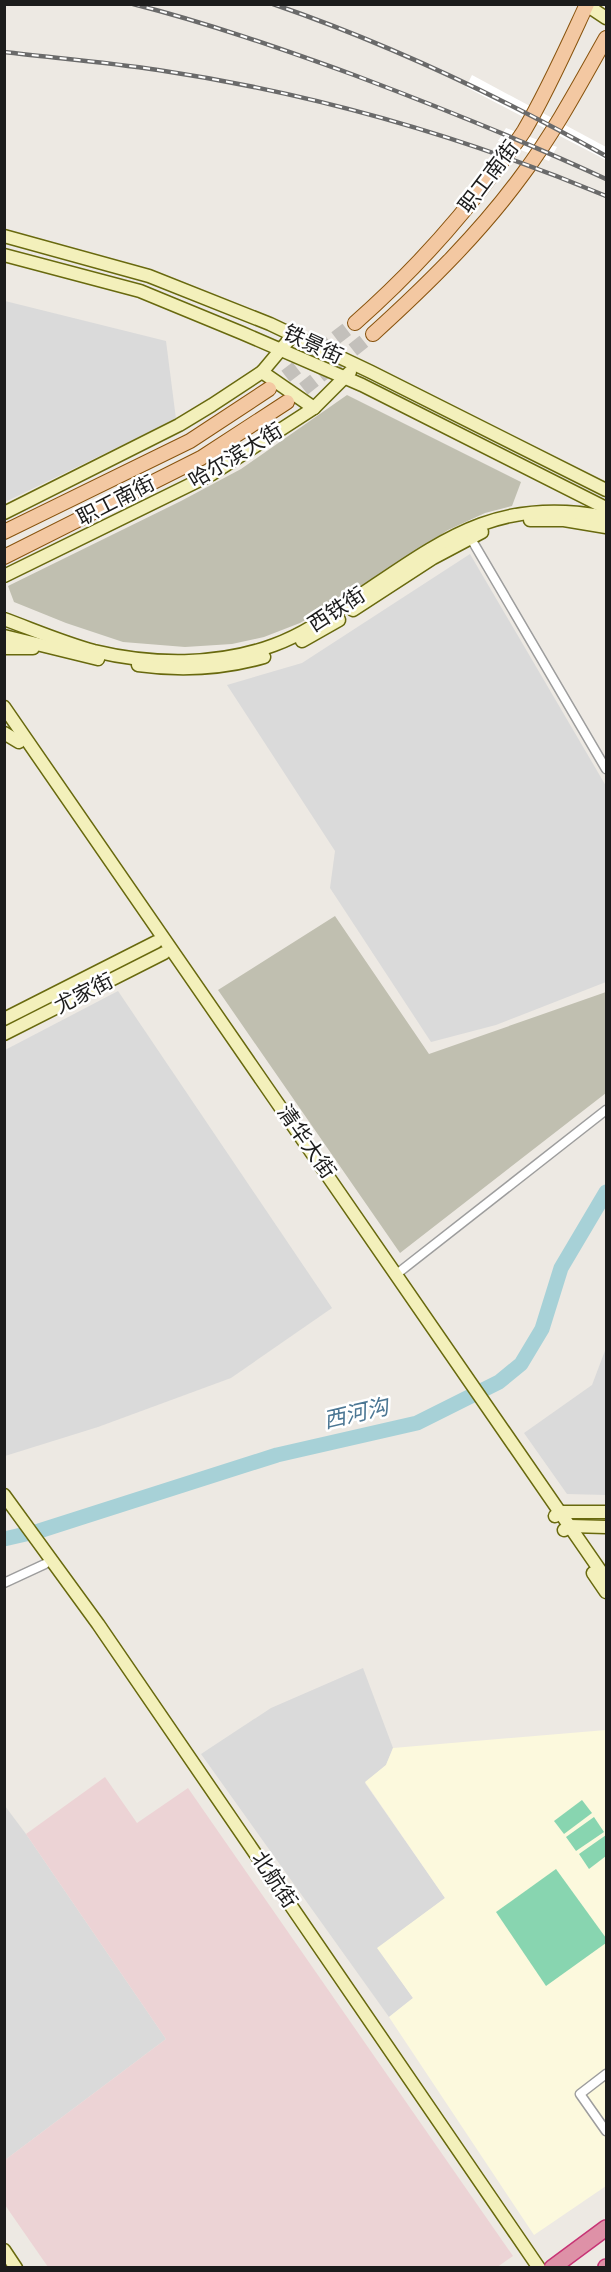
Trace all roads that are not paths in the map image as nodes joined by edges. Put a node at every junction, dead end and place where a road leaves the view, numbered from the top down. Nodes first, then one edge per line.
1 (587, 5) edge
2 (606, 18) edge
3 (606, 38) edge
4 (4, 236) edge
5 (4, 255) edge
6 (355, 323) tunnel mouth
7 (373, 334) tunnel mouth
8 (293, 335) junction
9 (280, 349) junction
10 (357, 365) junction
11 (262, 372) junction
12 (344, 377) junction
13 (269, 389) tunnel mouth
14 (287, 402) tunnel mouth
15 (314, 408) junction
16 (606, 490) edge
17 (606, 508) edge
18 (4, 513) edge
19 (606, 517) edge
20 (606, 527) edge
21 (4, 532) edge
22 (470, 537) junction
23 (4, 557) edge
24 (4, 576) edge
25 (4, 619) edge
26 (4, 636) edge
27 (54, 646) junction
28 (4, 648) edge
29 (4, 707) edge
30 (4, 721) edge
31 (4, 733) edge
32 (19, 742) junction
33 (606, 769) edge
34 (156, 942) junction
35 (164, 953) junction
36 (4, 1019) edge
37 (4, 1034) edge
38 (606, 1110) edge
39 (398, 1274) junction
40 (431, 1329) junction
41 (4, 1495) edge
42 (606, 1512) edge
43 (557, 1514) junction
44 (606, 1527) edge
45 (567, 1528) junction
46 (45, 1564) dead end
47 (606, 1579) edge
48 (4, 1583) edge
49 (606, 1592) edge
50 (606, 2074) edge
51 (606, 2131) edge
52 (606, 2228) edge
53 (4, 2250) edge
54 (16, 2268) edge
55 (539, 2268) edge
56 (552, 2268) edge

1 - 2 main road
1 - 6 main road, 职工南街
3 - 7 main road, 职工南街
4 - 8 main road, 铁景街
5 - 9 main road, 铁景街
8 - 9 main road
8 - 10 main road, 铁景街
9 - 11 main road
9 - 12 main road, 铁景街
10 - 12 main road, 哈尔滨大街
10 - 16 main road, 铁景街
11 - 15 main road
11 - 18 main road
12 - 15 main road, 哈尔滨大街
12 - 17 main road, 铁景街
13 - 21 main road, 职工南街
14 - 23 main road, 职工南街
15 - 24 main road, 哈尔滨大街
19 - 27 main road, 西铁街
20 - 22 main road, 西铁街
22 - 27 main road, 西铁街
22 - 33 street
25 - 27 main road
26 - 27 main road
27 - 28 main road
29 - 39 main road, 清华大街
30 - 32 main road, 清华大街
31 - 32 main road
32 - 34 main road, 清华大街
34 - 35 main road, 清华大街
34 - 36 main road, 尤家街
35 - 37 main road, 尤家街
35 - 40 main road, 清华大街
38 - 39 street
39 - 40 main road, 清华大街
40 - 43 main road, 清华大街
41 - 55 main road, 北航街
42 - 43 main road
43 - 45 main road, 清华大街
44 - 45 main road
45 - 47 main road, 清华大街
45 - 49 main road, 清华大街
46 - 48 street
50 - 51 street
52 - 56 highway
53 - 54 main road

